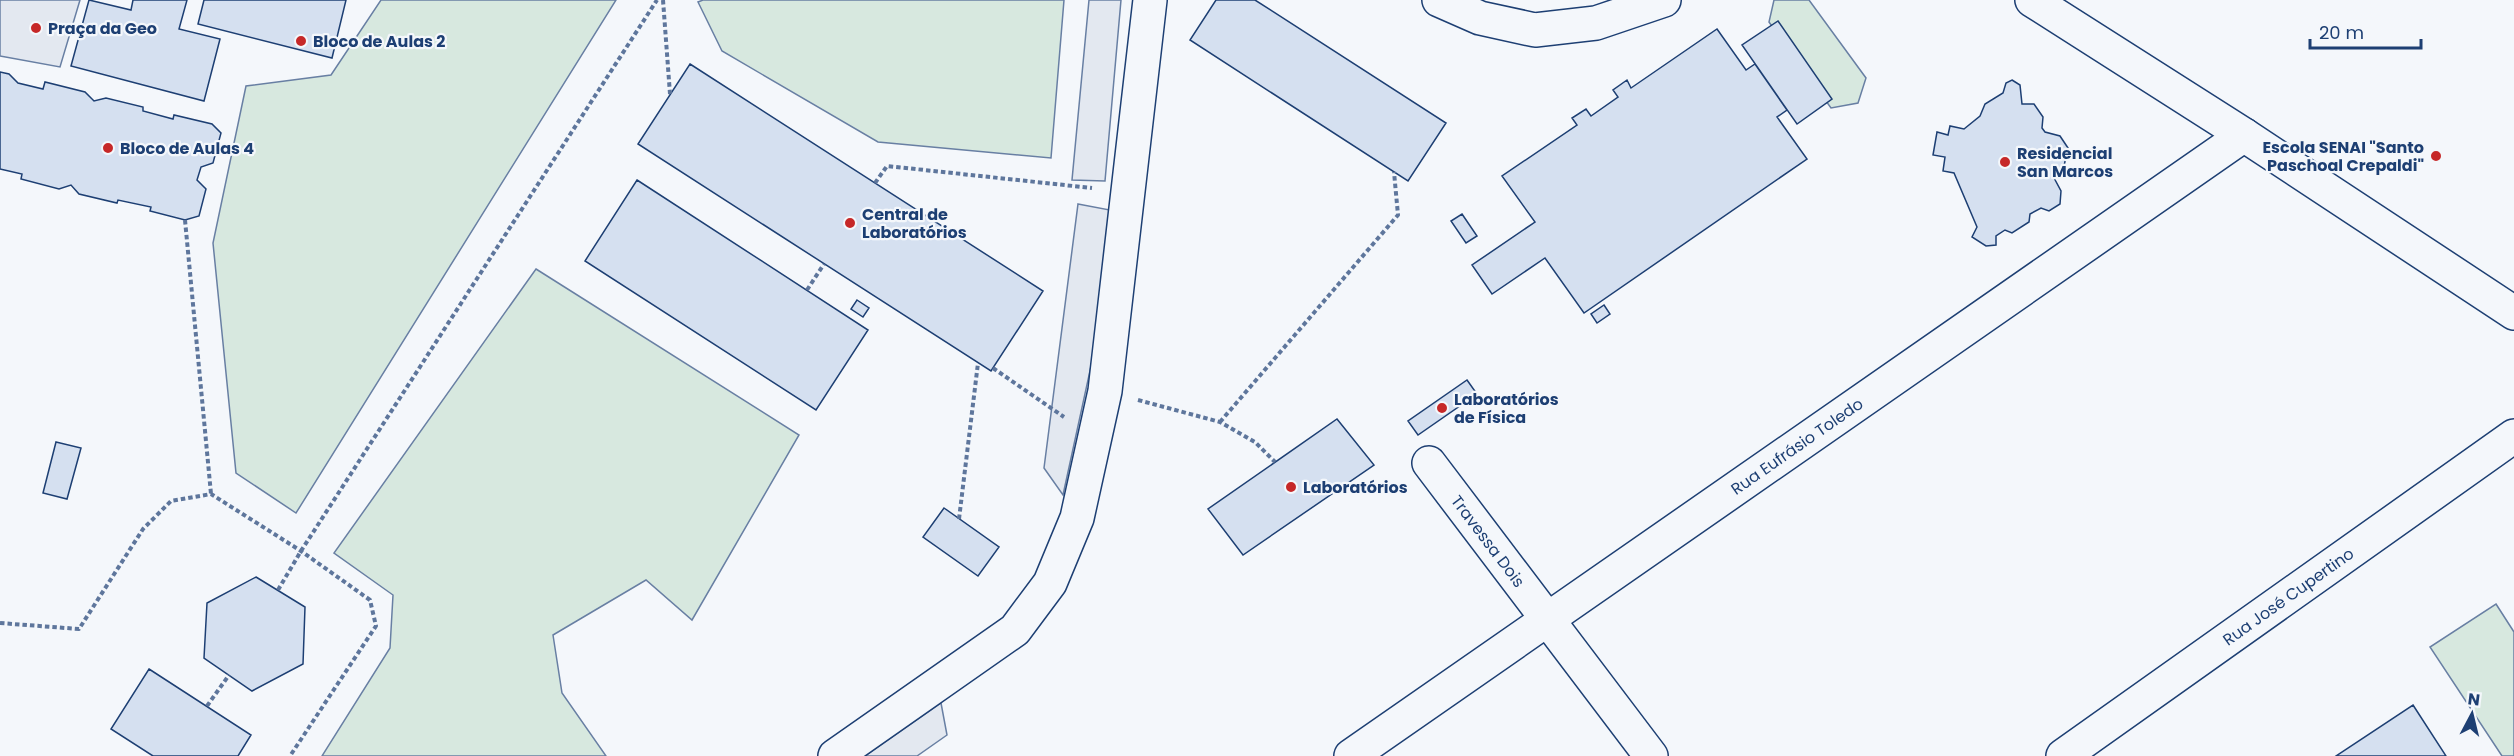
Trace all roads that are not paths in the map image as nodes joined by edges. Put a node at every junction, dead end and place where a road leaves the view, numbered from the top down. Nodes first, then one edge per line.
1 (1150, 0) edge
2 (1439, 0) edge
3 (1664, 0) edge
4 (2032, 0) edge
5 (2244, 135) junction
6 (2514, 313) edge
7 (2514, 436) edge
8 (1430, 464) dead end
9 (1545, 619) junction
10 (835, 756) edge
11 (1351, 756) edge
12 (1652, 756) edge
13 (2063, 756) edge

1 - 10 street
2 - 3 street
4 - 5 street
5 - 6 street
5 - 9 street, Rua Eufrásio Toledo
7 - 13 street, Rua José Cupertino
8 - 9 street, Travessa Dois
9 - 11 street, Rua Eufrásio Toledo
9 - 12 street, Travessa Dois

